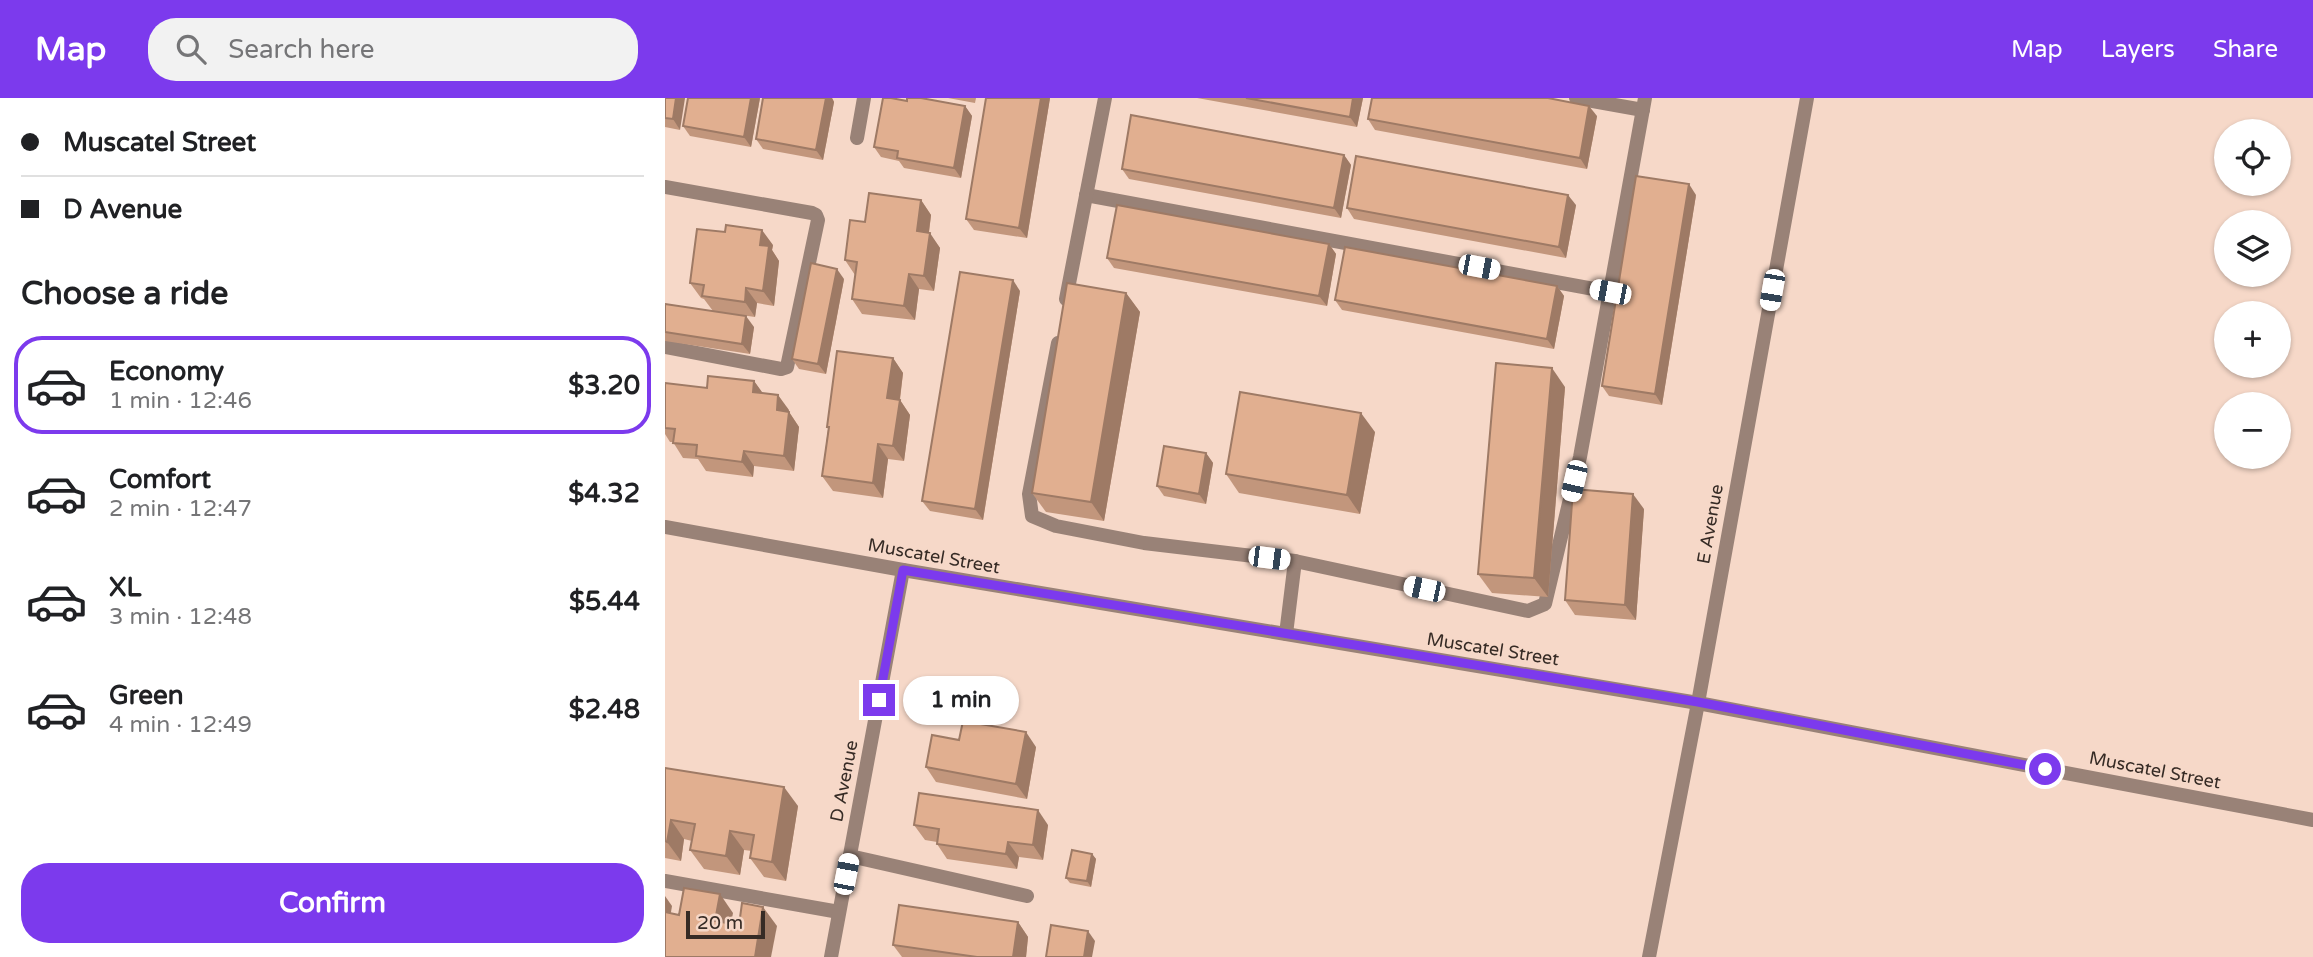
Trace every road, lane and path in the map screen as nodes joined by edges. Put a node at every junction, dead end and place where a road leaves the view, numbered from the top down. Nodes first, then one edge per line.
1 (865, 98) edge
2 (1105, 98) edge
3 (1576, 98) edge
4 (1807, 98) edge
5 (1644, 104) edge
6 (857, 138) dead end
7 (665, 187) edge
8 (1086, 195) junction
9 (1610, 292) junction
10 (665, 347) edge
11 (665, 527) edge
12 (1294, 561) junction
13 (903, 570) junction
14 (1286, 634) junction
15 (1698, 702) junction
16 (2313, 820) edge
17 (850, 856) junction
18 (665, 881) edge
19 (1027, 895) dead end
20 (839, 912) junction
21 (831, 957) edge
22 (1649, 957) edge

1 - 6 street
2 - 8 street
3 - 5 street
4 - 15 street, E Avenue
5 - 9 street
7 - 10 street
8 - 9 street
8 - 12 street
9 - 12 street
11 - 13 street, Muscatel Street
12 - 14 street
13 - 14 street, Muscatel Street
13 - 17 street, D Avenue
14 - 15 street, Muscatel Street
15 - 16 street, Muscatel Street
15 - 22 street, E Avenue
17 - 19 street
17 - 20 street, D Avenue
18 - 20 street
20 - 21 street, D Avenue

